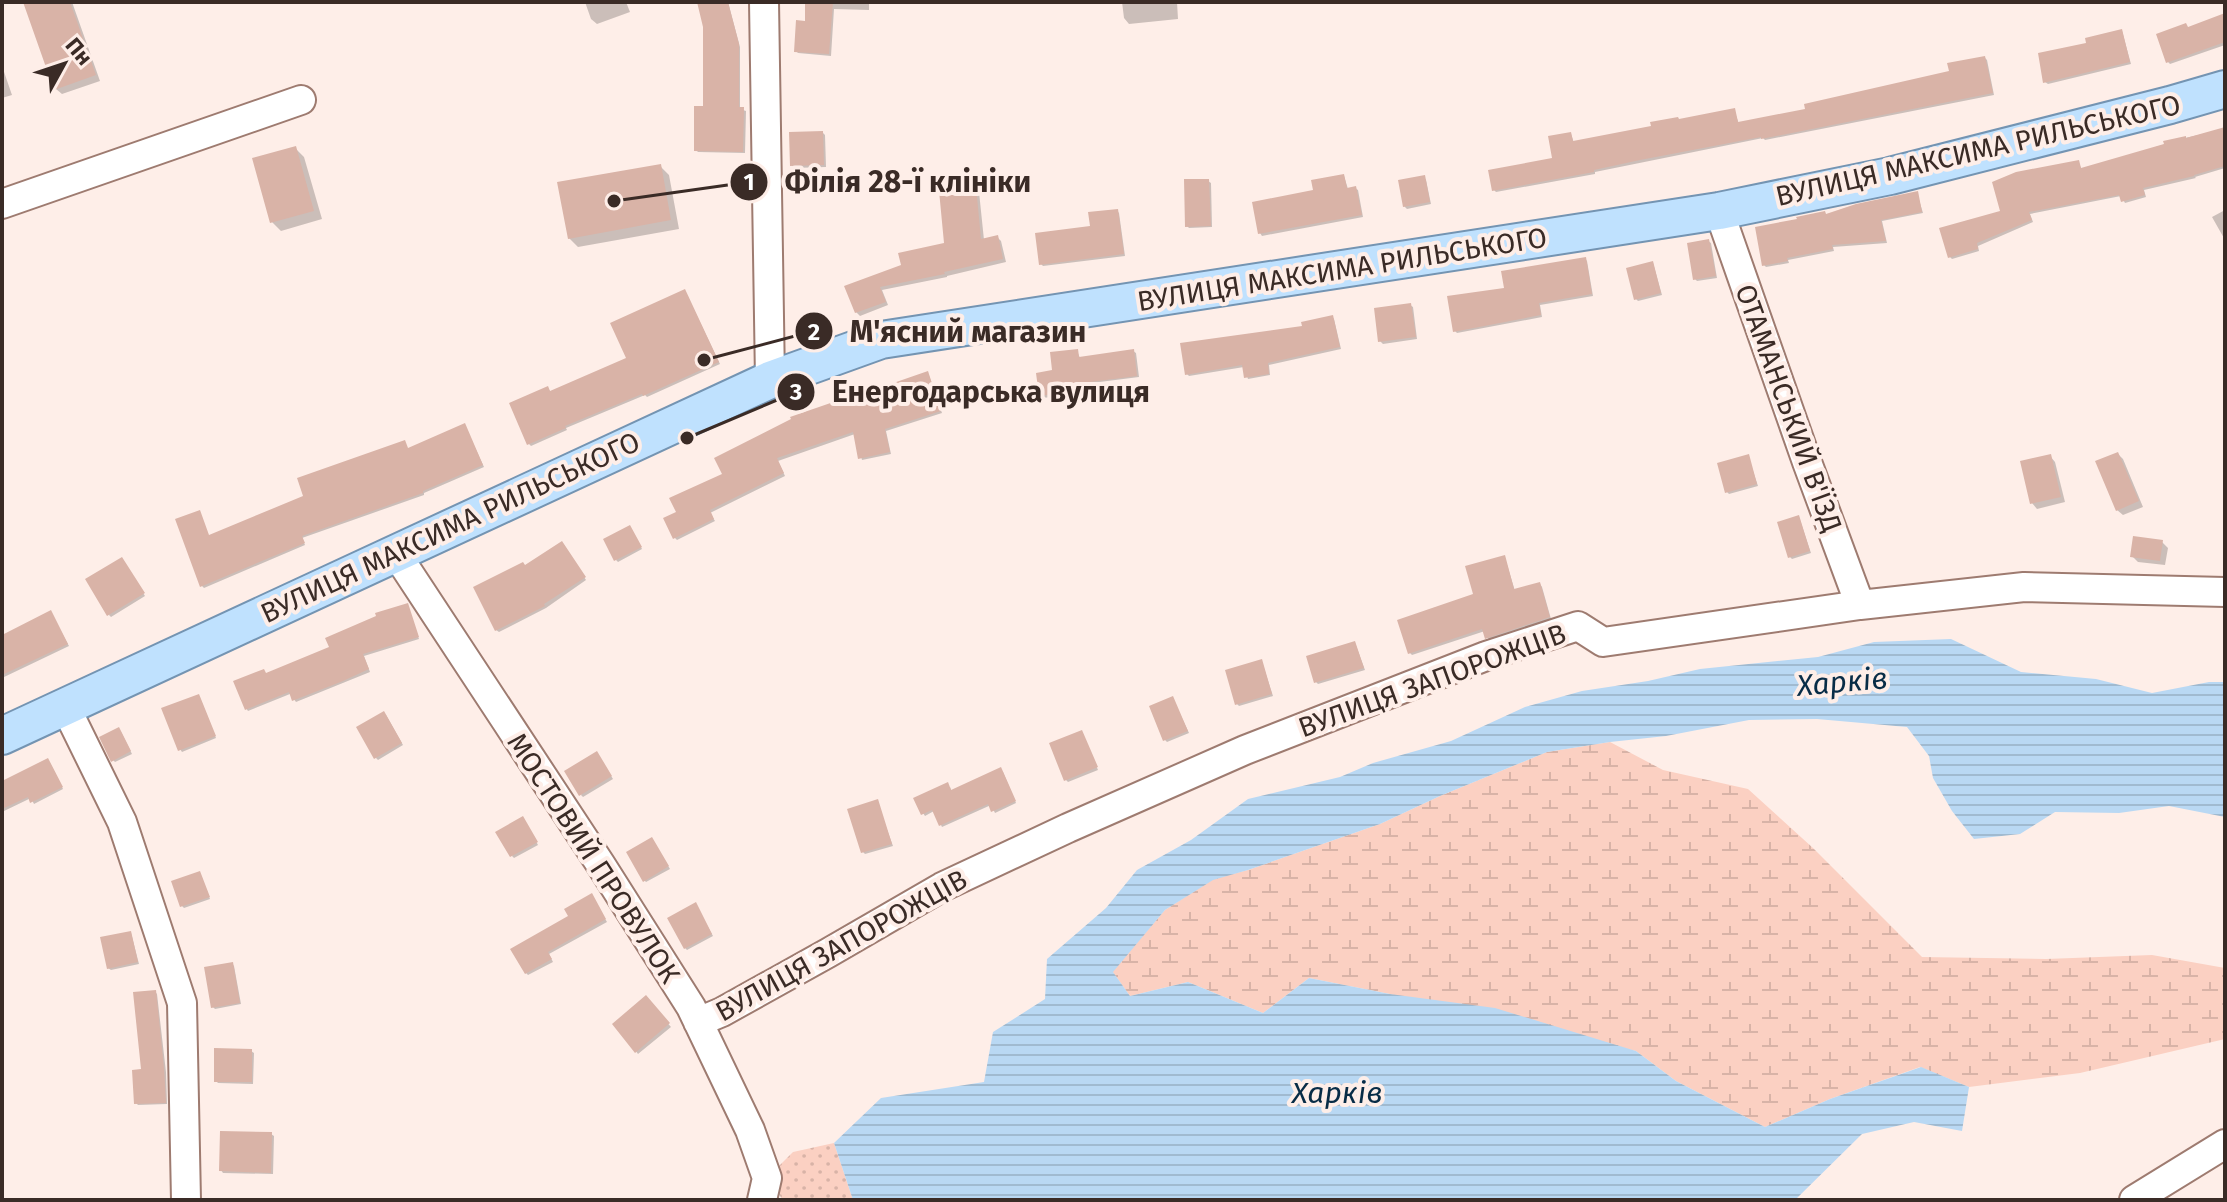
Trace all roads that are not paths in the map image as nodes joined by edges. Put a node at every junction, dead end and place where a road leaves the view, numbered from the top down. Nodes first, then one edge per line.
1 (764, 2) edge
2 (2225, 89) edge
3 (301, 100) dead end
4 (2, 204) edge
5 (1719, 211) junction
6 (770, 380) junction
7 (395, 552) junction
8 (2225, 592) edge
9 (1860, 605) junction
10 (65, 706) junction
11 (2, 736) edge
12 (698, 1022) junction
13 (2225, 1144) edge
14 (764, 1189) edge
15 (186, 1200) edge
16 (2134, 1200) edge

1 - 6 street
2 - 5 main road, ВУЛИЦЯ МАКСИМА РИЛЬСЬКОГО
3 - 4 street
5 - 6 main road, ВУЛИЦЯ МАКСИМА РИЛЬСЬКОГО
5 - 9 street, ОТАМАНСЬКИЙ В'ЇЗД
6 - 7 main road, ВУЛИЦЯ МАКСИМА РИЛЬСЬКОГО
7 - 10 main road, ВУЛИЦЯ МАКСИМА РИЛЬСЬКОГО
7 - 12 street, МОСТОВИЙ ПРОВУЛОК
8 - 9 street, ВУЛИЦЯ ЗАПОРОЖЦІВ
9 - 12 street, ВУЛИЦЯ ЗАПОРОЖЦІВ
10 - 11 main road, ВУЛИЦЯ МАКСИМА РИЛЬСЬКОГО
10 - 15 street
12 - 14 street, МОСТОВИЙ ПРОВУЛОК
13 - 16 street

